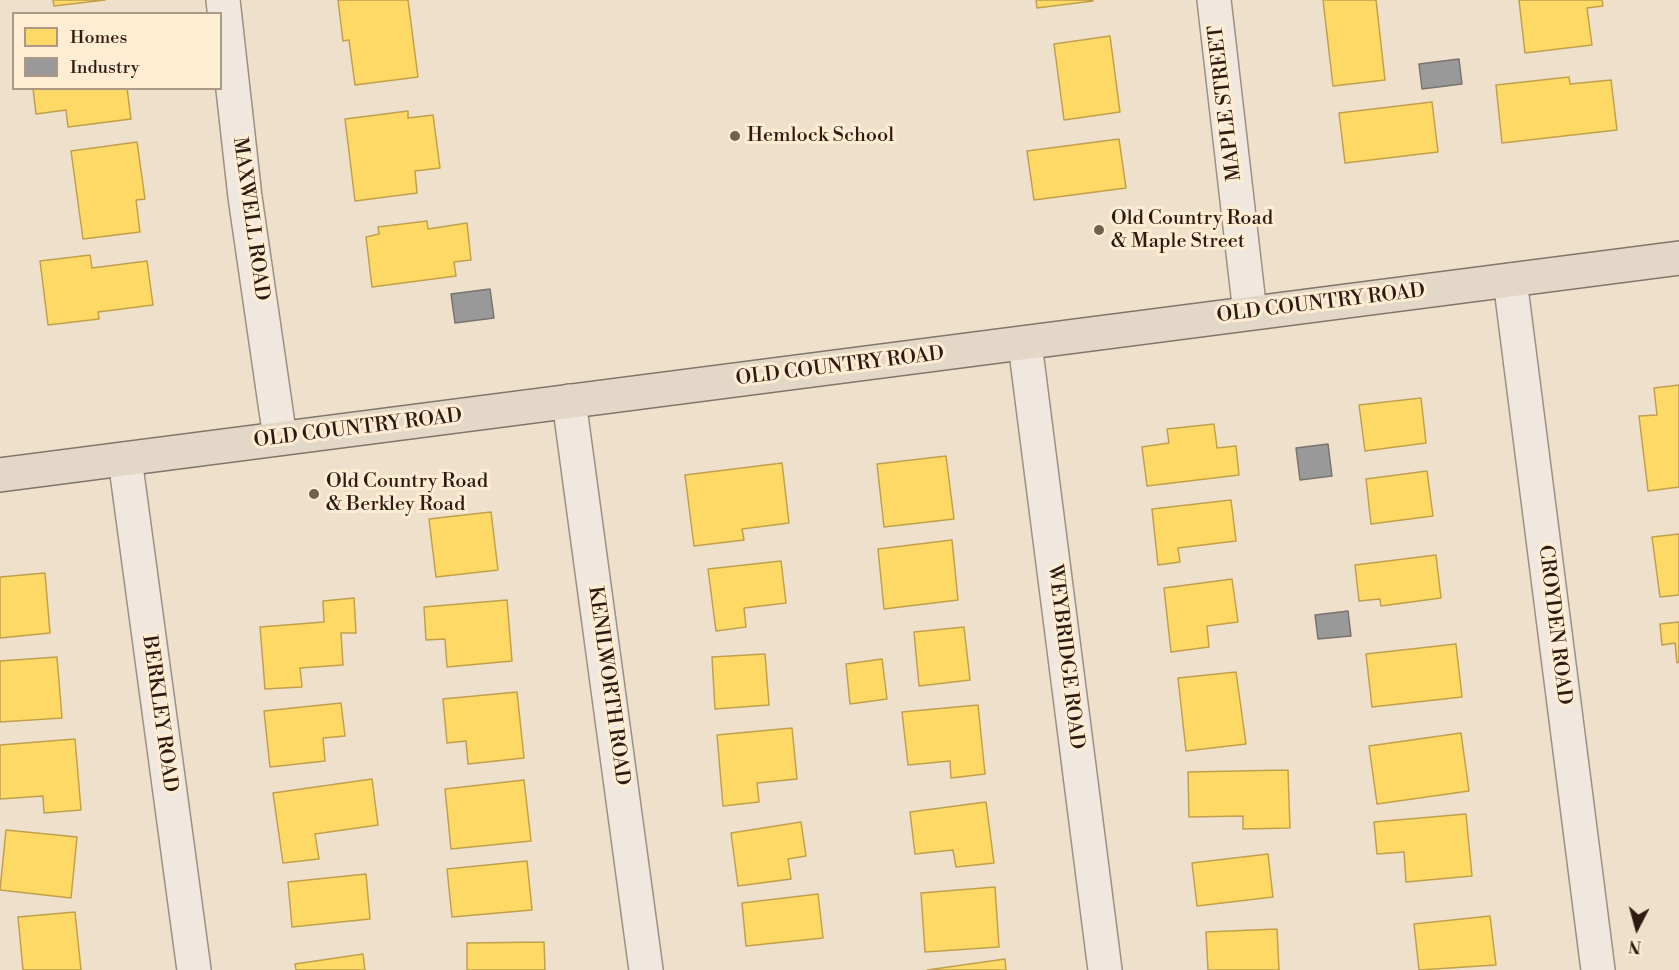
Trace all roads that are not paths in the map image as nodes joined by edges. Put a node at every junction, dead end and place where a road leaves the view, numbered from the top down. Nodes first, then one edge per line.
1 (223, 0) edge
2 (1214, 0) edge
3 (1679, 258) edge
4 (1510, 280) junction
5 (1250, 313) junction
6 (1025, 344) junction
7 (569, 401) junction
8 (280, 438) junction
9 (125, 459) junction
10 (0, 475) edge
11 (194, 970) edge
12 (646, 970) edge
13 (1105, 970) edge
14 (1598, 970) edge

1 - 8 street, MAXWELL ROAD
2 - 5 street, MAPLE STREET
3 - 4 main road, OLD COUNTRY ROAD
4 - 5 main road, OLD COUNTRY ROAD
4 - 14 street, CROYDEN ROAD
5 - 6 main road, OLD COUNTRY ROAD
6 - 7 main road, OLD COUNTRY ROAD
6 - 13 street, WEYBRIDGE ROAD
7 - 8 main road, OLD COUNTRY ROAD
7 - 12 street, KENILWORTH ROAD
8 - 9 main road, OLD COUNTRY ROAD
9 - 10 main road, OLD COUNTRY ROAD
9 - 11 street, BERKLEY ROAD

